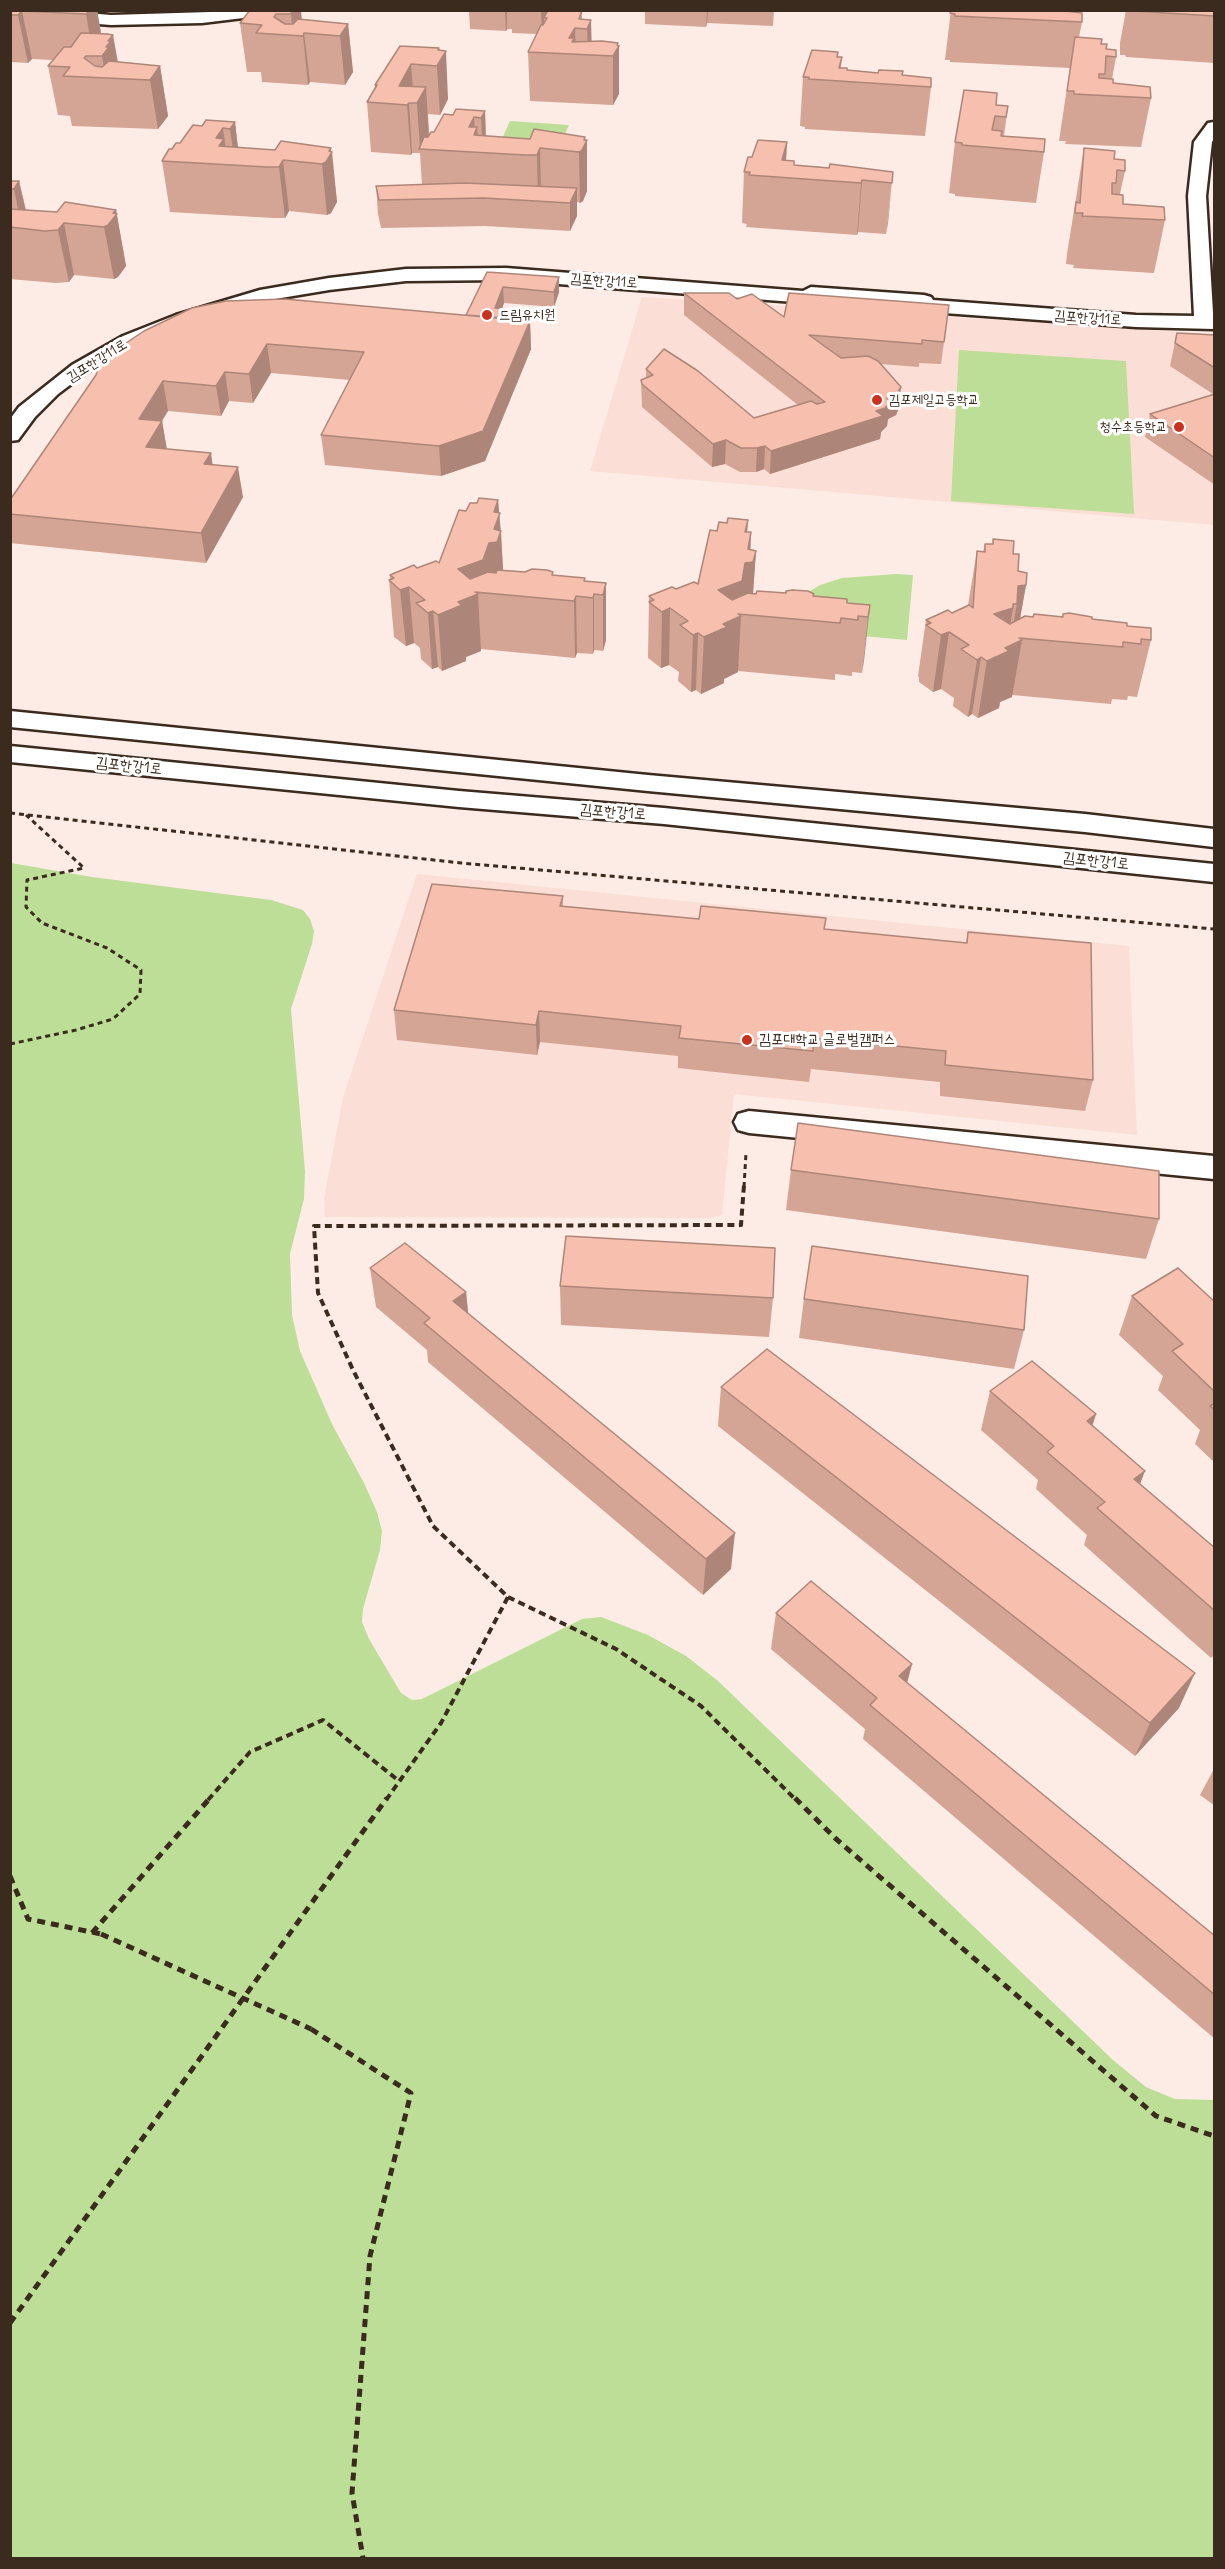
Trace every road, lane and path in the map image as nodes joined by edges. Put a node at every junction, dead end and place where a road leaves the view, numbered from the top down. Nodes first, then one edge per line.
1 (268, 10) edge
2 (10, 12) edge
3 (1215, 127) edge
4 (1209, 323) edge
5 (10, 417) edge
6 (10, 435) edge
7 (10, 720) edge
8 (10, 754) edge
9 (10, 813) edge
10 (25, 815) junction
11 (1215, 838) edge
12 (1215, 873) edge
13 (1215, 929) edge
14 (10, 1044) edge
15 (749, 1122) joint
16 (1215, 1168) edge
17 (508, 1597) junction
18 (399, 1781) junction
19 (10, 1876) edge
20 (92, 1933) junction
21 (1215, 2136) edge
22 (10, 2323) edge
23 (363, 2559) edge

1 - 2 street
3 - 4 street
4 - 5 street, 김포한강11로
4 - 6 street, 김포한강11로
7 - 11 street
8 - 12 street, 김포한강1로
9 - 10 path
10 - 13 path
10 - 14 path
15 - 16 street
15 - 17 path
17 - 18 path
17 - 21 path
18 - 20 path
18 - 22 path
19 - 20 path
20 - 23 path, bridge

